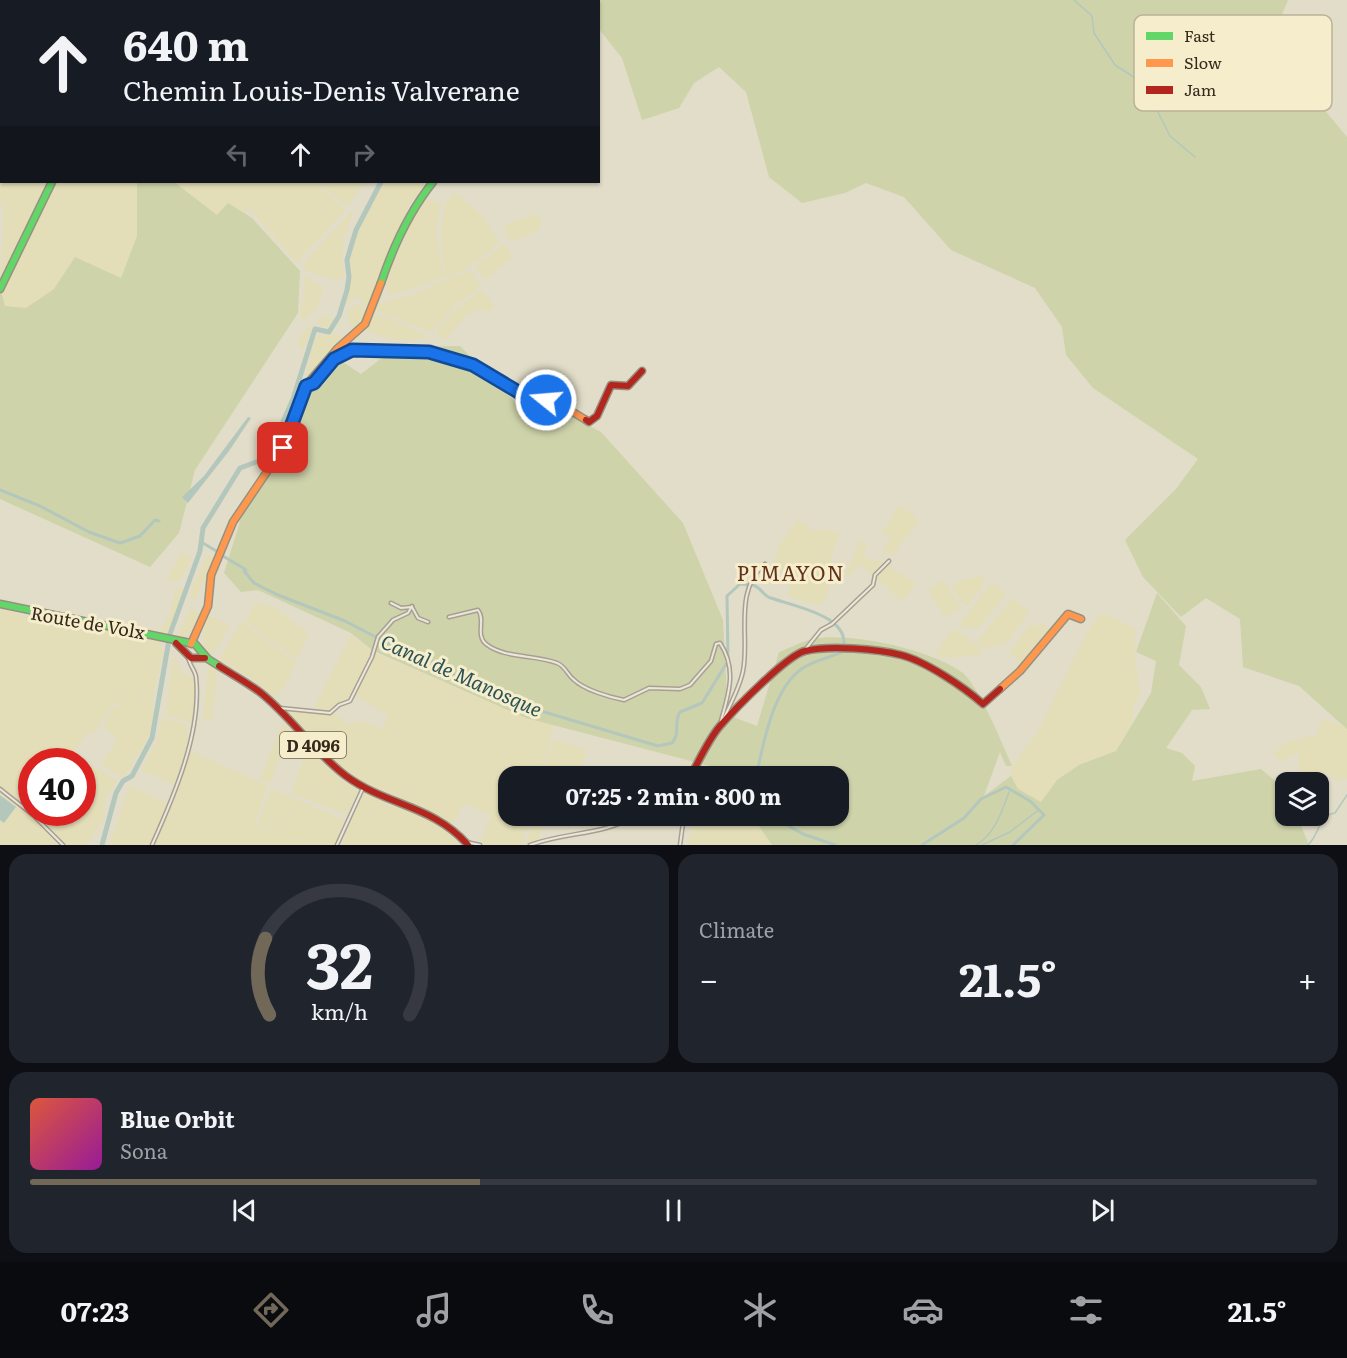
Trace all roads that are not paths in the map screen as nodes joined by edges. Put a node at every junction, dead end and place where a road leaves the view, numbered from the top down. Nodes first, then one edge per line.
1 (52, 183) edge
2 (432, 183) edge
3 (0, 289) edge
4 (642, 371) dead end
5 (306, 386) junction
6 (888, 561) dead end
7 (765, 564) dead end
8 (391, 603) dead end
9 (0, 604) edge
10 (411, 606) junction
11 (449, 617) dead end
12 (1082, 619) dead end
13 (428, 622) dead end
14 (804, 651) junction
15 (192, 653) junction
16 (277, 709) junction
17 (719, 727) junction
18 (696, 766) edge
19 (363, 788) junction
20 (0, 789) edge
21 (430, 814) junction
22 (615, 826) edge
23 (683, 826) edge
24 (466, 844) edge
25 (63, 845) edge
26 (152, 845) edge
27 (337, 845) edge
28 (480, 845) edge
29 (530, 845) edge
30 (680, 845) edge

1 - 3 street
2 - 5 street
4 - 5 street
5 - 15 street
6 - 14 street
7 - 17 street
8 - 10 street
9 - 15 street, Route de Volx
10 - 13 street
10 - 16 street
11 - 17 street
12 - 14 street
14 - 17 street
15 - 16 street, D 4096
15 - 26 street
16 - 19 street, D 4096
17 - 18 street
19 - 21 street, D 4096
19 - 27 street
20 - 25 street
21 - 24 street, D 4096
21 - 24 street, D 4096
22 - 29 street
23 - 30 street
24 - 28 street

